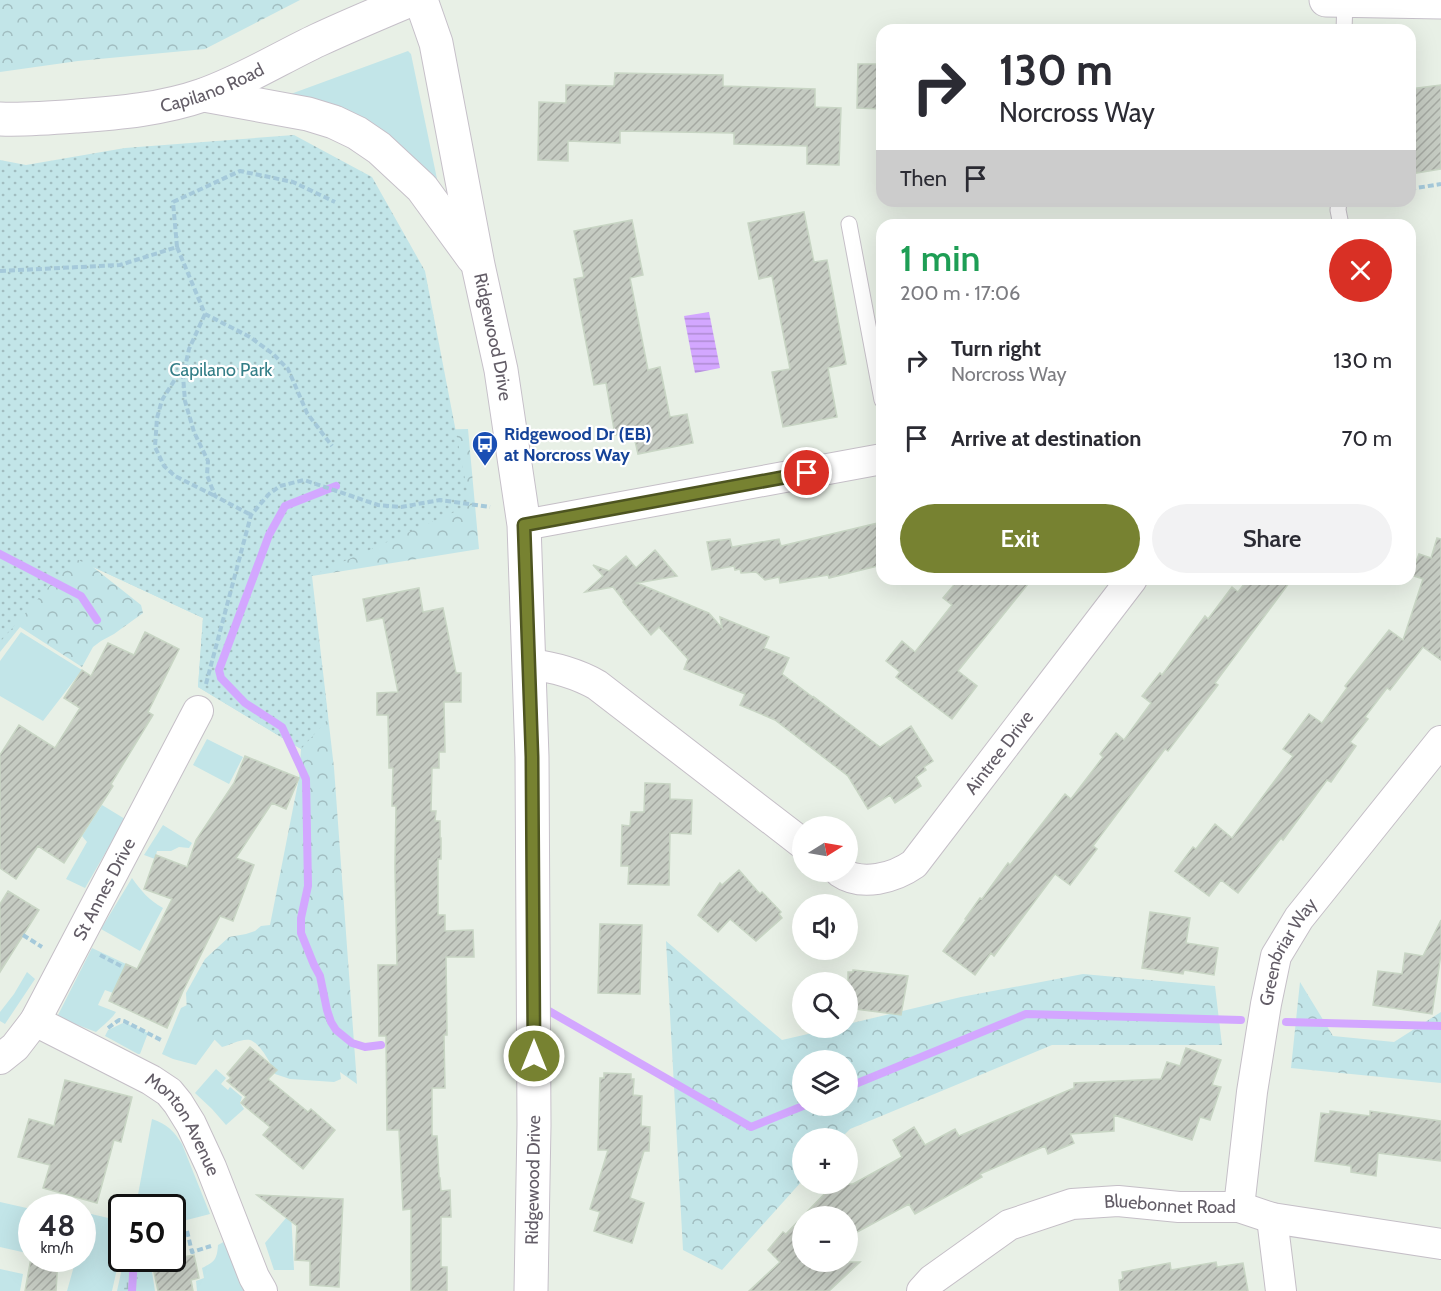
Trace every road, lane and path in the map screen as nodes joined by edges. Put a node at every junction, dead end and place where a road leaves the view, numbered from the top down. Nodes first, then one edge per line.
1 (410, 0) edge
2 (421, 0) edge
3 (1441, 2) edge
4 (1338, 10) edge
5 (204, 95) junction
6 (0, 119) edge
7 (1441, 184) edge
8 (1416, 188) edge
9 (335, 202) dead end
10 (849, 224) dead end
11 (177, 247) junction
12 (478, 265) junction
13 (0, 271) edge
14 (204, 314) junction
15 (186, 362) junction
16 (876, 368) edge
17 (332, 446) dead end
18 (876, 460) edge
19 (215, 496) junction
20 (490, 507) dead end
21 (251, 515) junction
22 (524, 525) junction
23 (1127, 585) edge
24 (529, 664) junction
25 (198, 711) joint
26 (1441, 741) edge
27 (792, 835) edge
28 (858, 879) edge
29 (35, 1020) junction
30 (0, 1059) edge
31 (1239, 1207) junction
32 (1272, 1218) junction
33 (187, 1231) dead end
34 (1441, 1244) edge
35 (192, 1252) dead end
36 (930, 1287) edge
37 (262, 1291) edge
38 (531, 1291) edge
39 (1281, 1291) edge

1 - 5 main road, Capilano Road
2 - 12 main road, Ridgewood Drive
3 - 4 main road
5 - 6 main road, Capilano Road
5 - 12 main road
7 - 8 path
9 - 11 path
10 - 16 lane
11 - 13 path
11 - 14 path
12 - 22 main road, Ridgewood Drive
14 - 15 path
14 - 17 path
15 - 19 path
15 - 19 path
18 - 22 street
19 - 21 path
20 - 21 path
21 - 25 path
22 - 24 main road, Ridgewood Drive
23 - 28 street, Aintree Drive
24 - 27 street
24 - 38 main road, Ridgewood Drive
25 - 29 street, St Annes Drive
26 - 31 street, Greenbriar Way
29 - 30 street, St Annes Drive
29 - 37 street, Monton Avenue
31 - 32 street, Bluebonnet Road
31 - 36 street, Bluebonnet Road
32 - 34 street, Bluebonnet Road
32 - 39 street
33 - 35 path

